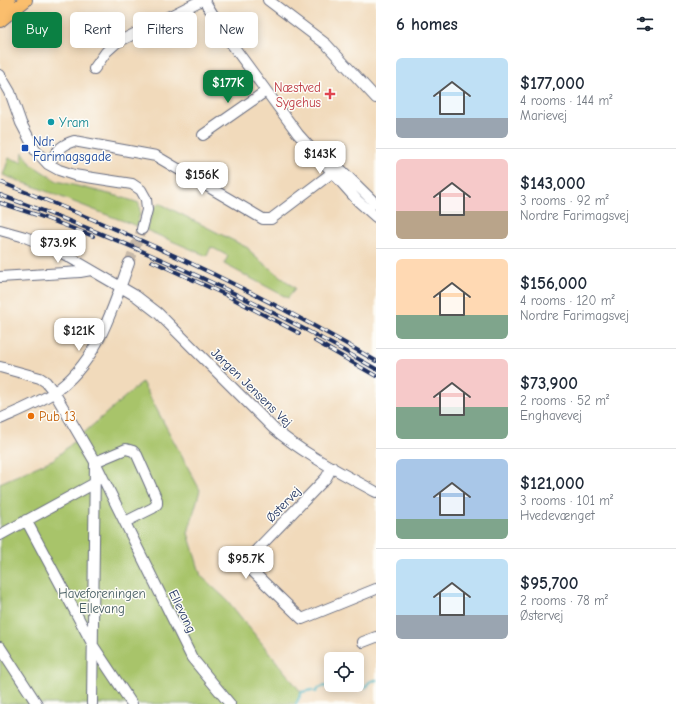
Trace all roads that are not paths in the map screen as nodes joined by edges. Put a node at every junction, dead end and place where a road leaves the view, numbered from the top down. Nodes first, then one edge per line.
1 (9, 0) edge
2 (26, 0) edge
3 (203, 0) edge
4 (268, 0) edge
5 (0, 7) edge
6 (0, 22) edge
7 (94, 69) dead end
8 (0, 75) edge
9 (266, 91) junction
10 (376, 98) edge
11 (283, 113) junction
12 (203, 135) dead end
13 (48, 164) junction
14 (333, 172) junction
15 (376, 204) edge
16 (376, 217) edge
17 (142, 229) tunnel mouth
18 (0, 230) edge
19 (129, 263) tunnel mouth
20 (91, 270) junction
21 (0, 277) edge
22 (120, 286) junction
23 (0, 367) edge
24 (54, 392) junction
25 (0, 419) edge
26 (95, 462) junction
27 (332, 467) junction
28 (95, 483) junction
29 (376, 492) edge
30 (26, 520) junction
31 (125, 522) junction
32 (0, 535) edge
33 (376, 589) edge
34 (376, 637) edge
35 (363, 642) dead end
36 (0, 647) edge
37 (94, 647) junction
38 (37, 704) edge
39 (92, 704) edge
40 (132, 704) edge
41 (230, 704) edge

1 - 5 main road
2 - 6 main road
3 - 7 street
3 - 9 street
4 - 10 street
8 - 13 street
9 - 11 street
9 - 12 street
11 - 14 street
11 - 15 street
13 - 14 street
13 - 17 street
14 - 16 street
18 - 20 street, Jørgen Jensens Vej
19 - 22 street
20 - 21 street
20 - 22 street, Jørgen Jensens Vej
22 - 24 street
22 - 27 street, Jørgen Jensens Vej
23 - 24 street, Ellevang
24 - 25 street
24 - 26 street, Ellevang
26 - 28 street
26 - 31 street, Ellevang
26 - 31 street
27 - 29 street, Jørgen Jensens Vej
27 - 33 street, Østervej
28 - 30 street
28 - 37 street
30 - 32 street
30 - 37 street
31 - 41 street, Ellevang
34 - 35 street
36 - 38 street
37 - 39 street
37 - 40 street

